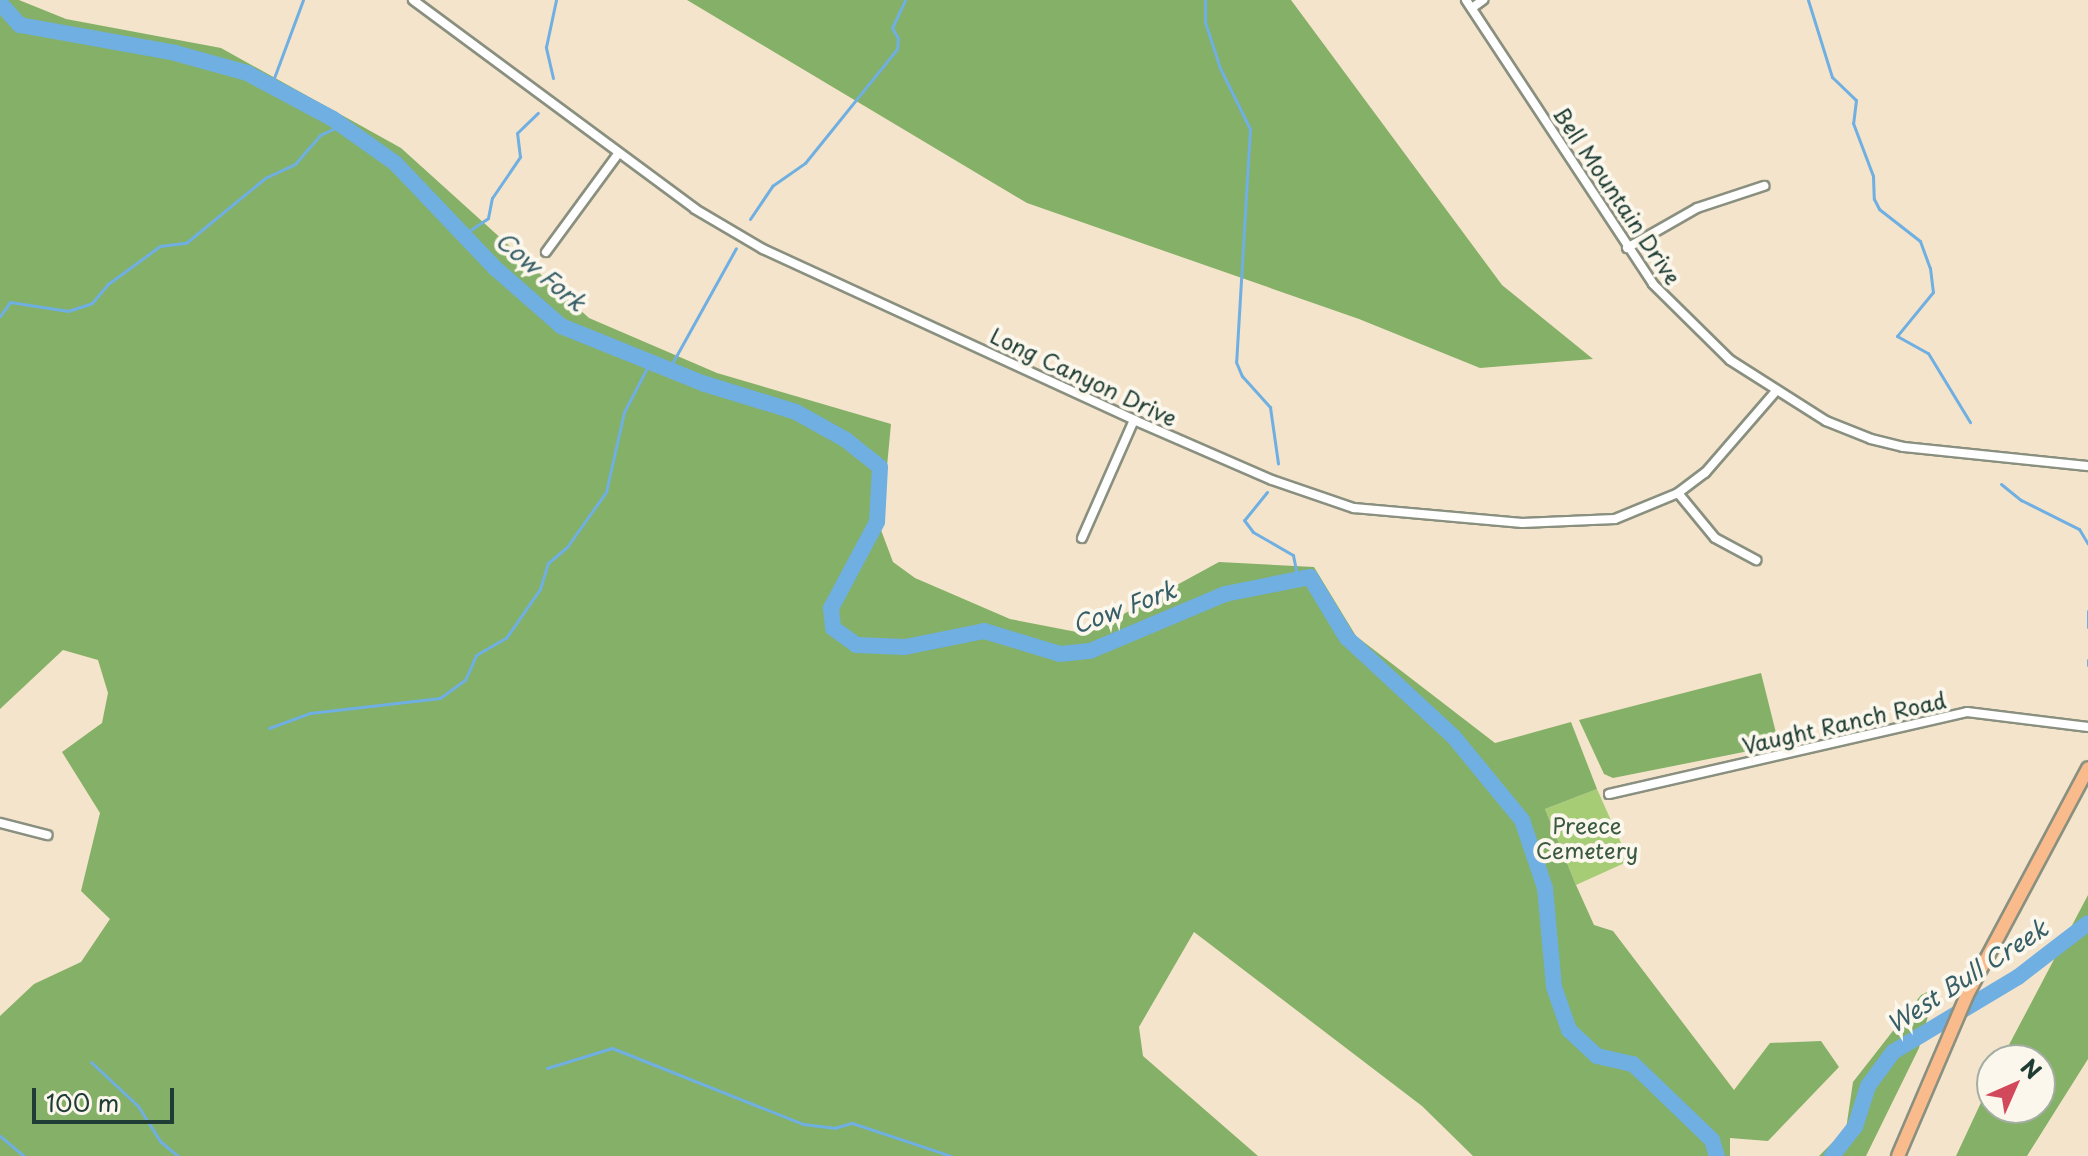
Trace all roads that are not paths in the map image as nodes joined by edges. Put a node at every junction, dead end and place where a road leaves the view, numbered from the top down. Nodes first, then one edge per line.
1 (413, 0) edge
2 (1483, 0) edge
3 (1469, 4) edge
4 (618, 154) junction
5 (1764, 186) dead end
6 (1627, 248) junction
7 (546, 252) dead end
8 (1776, 391) junction
9 (1134, 420) junction
10 (2088, 466) edge
11 (1678, 493) junction
12 (1082, 538) dead end
13 (1756, 560) dead end
14 (2088, 727) edge
15 (2088, 768) edge
16 (1609, 794) dead end
17 (0, 823) edge
18 (47, 835) dead end
19 (1898, 1156) edge

1 - 4 street, Long Canyon Drive
2 - 3 street
3 - 6 street, Bell Mountain Drive
4 - 7 street
4 - 9 street, Long Canyon Drive
5 - 6 street
6 - 8 street, Bell Mountain Drive
8 - 10 street, Bell Mountain Drive
8 - 11 street, Long Canyon Drive
9 - 11 street, Long Canyon Drive
9 - 12 street
11 - 13 street
14 - 16 street, Vaught Ranch Road
15 - 19 main road
17 - 18 street

